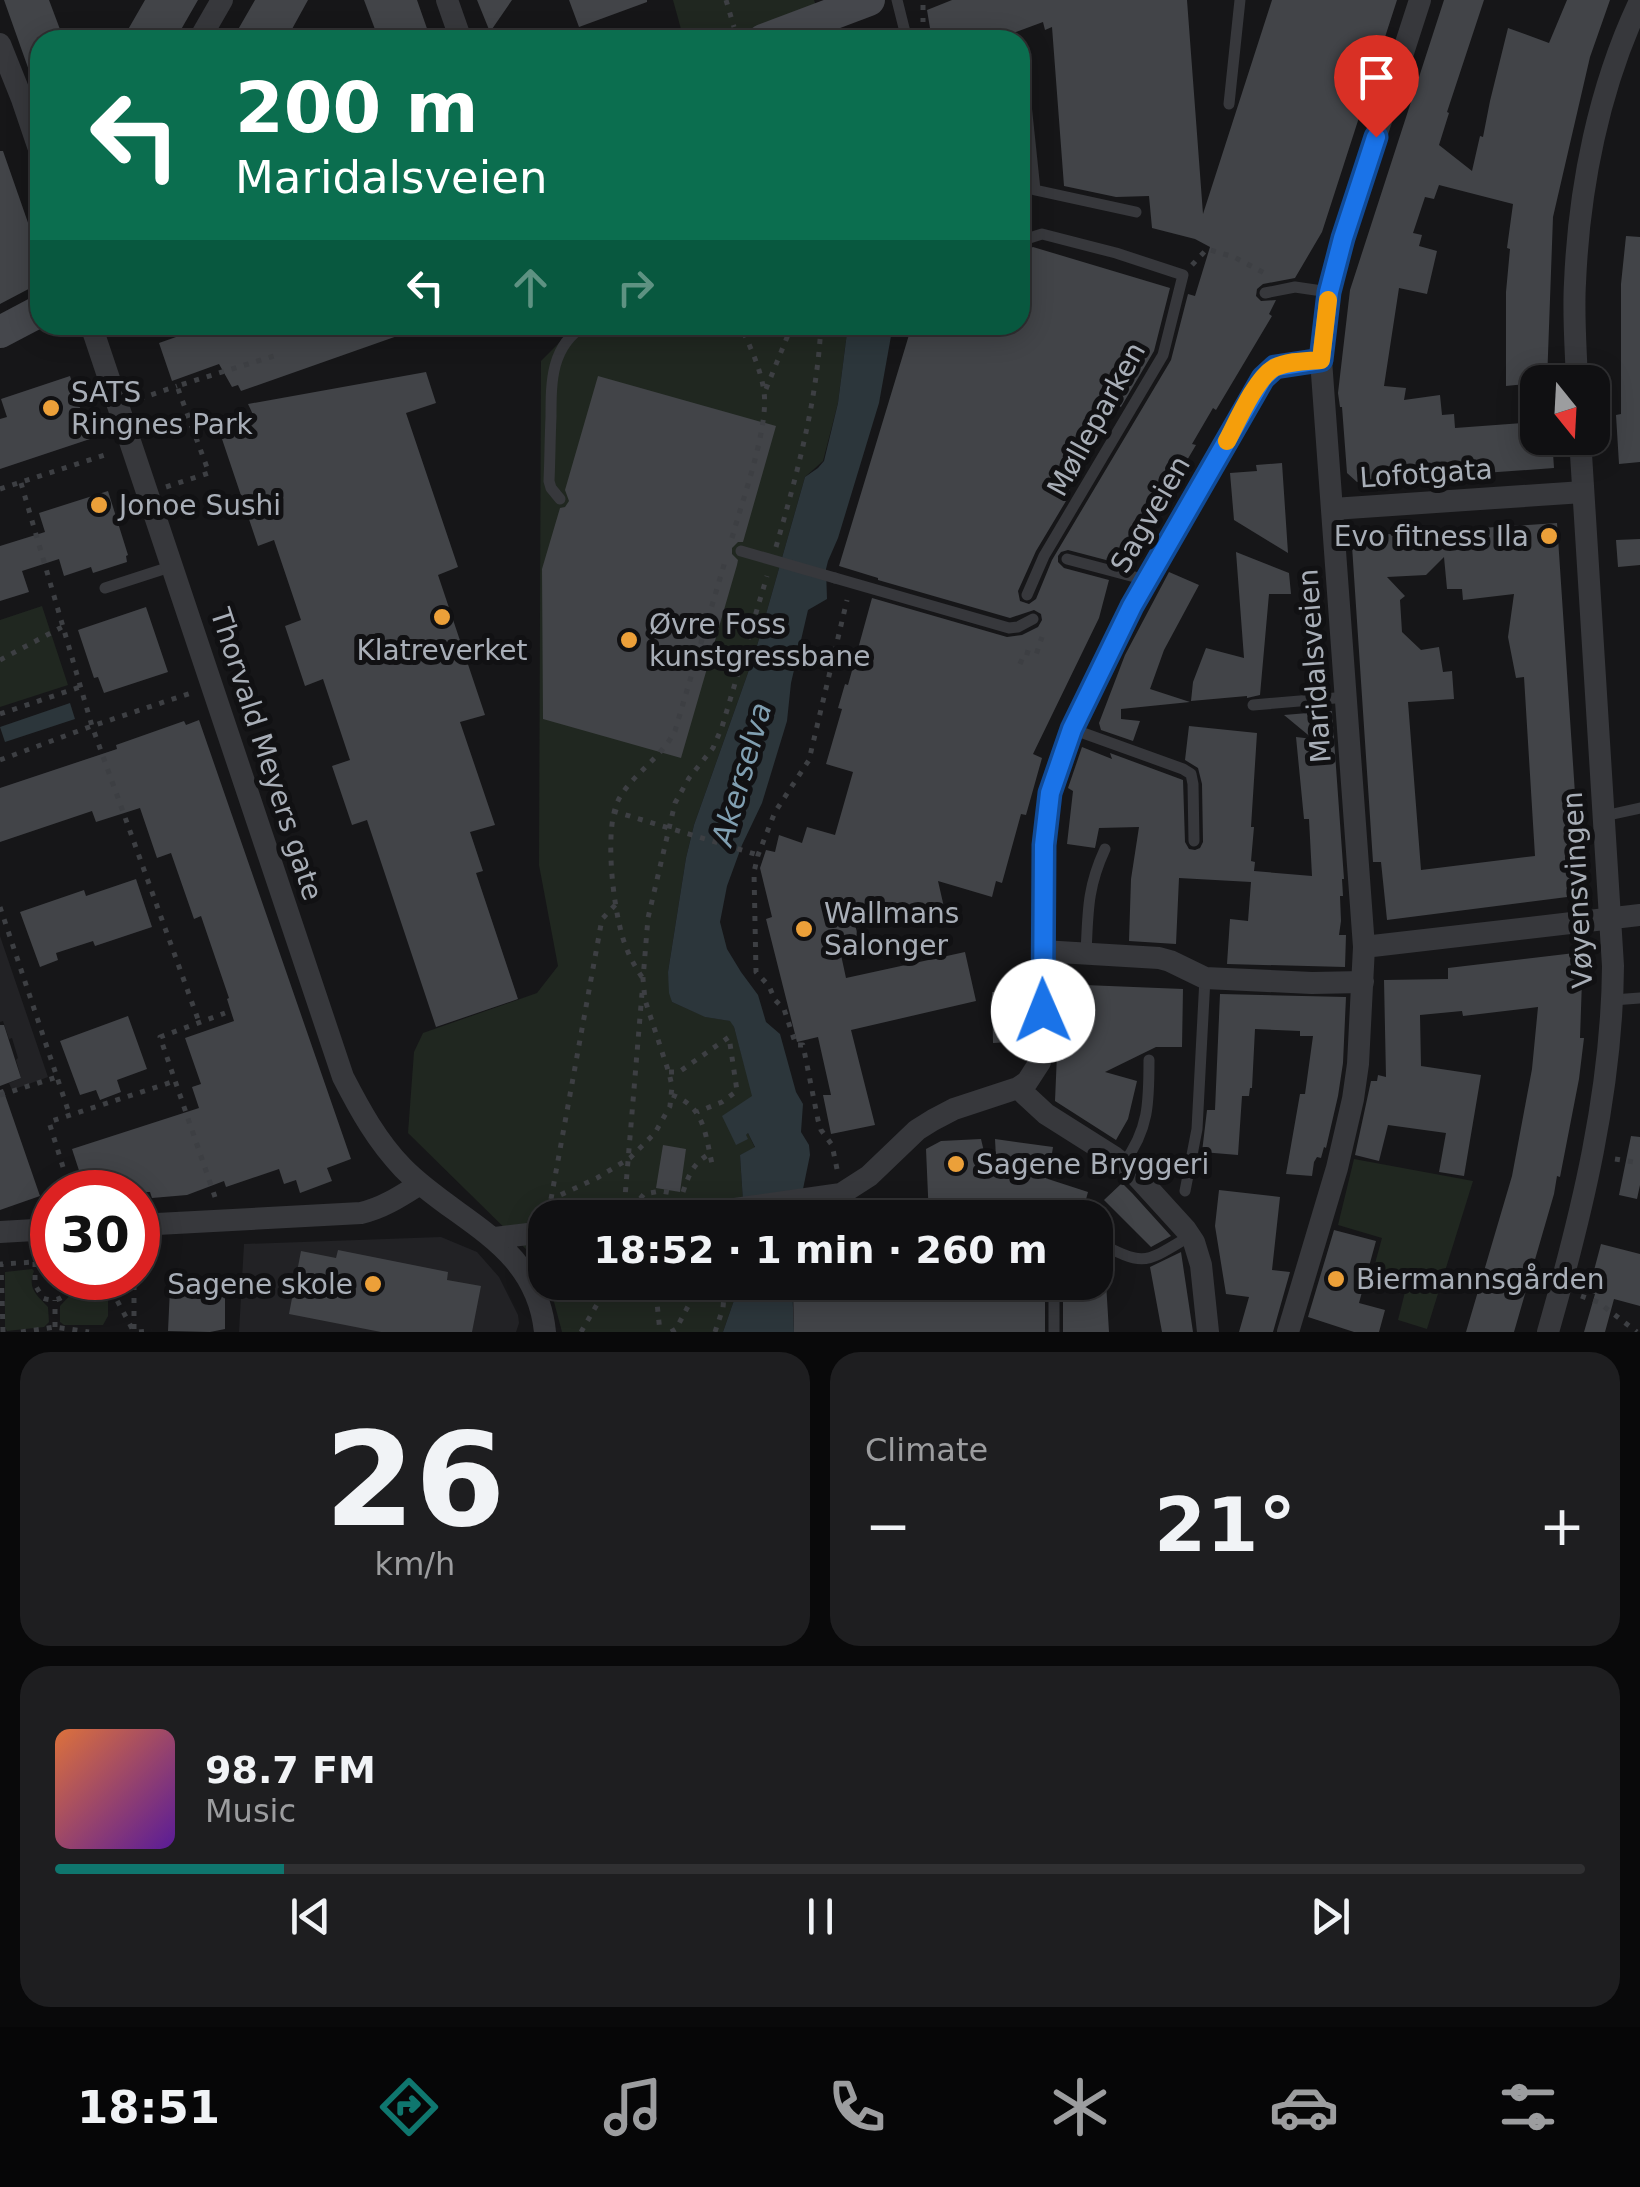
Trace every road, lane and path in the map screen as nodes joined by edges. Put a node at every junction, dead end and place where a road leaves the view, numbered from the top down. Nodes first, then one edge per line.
1 (222, 0) edge
2 (447, 0) edge
3 (726, 0) edge
4 (869, 0) edge
5 (897, 0) edge
6 (1240, 0) edge
7 (1420, 0) edge
8 (1640, 0) edge
9 (922, 5) dead end
10 (923, 21) dead end
11 (205, 30) edge
12 (458, 30) edge
13 (748, 30) edge
14 (772, 30) edge
15 (904, 30) edge
16 (0, 44) edge
17 (4, 68) edge
18 (1229, 104) dead end
19 (30, 129) edge
20 (1030, 143) edge
21 (1136, 212) dead end
22 (1030, 238) edge
23 (1207, 250) dead end
24 (1253, 268) dead end
25 (1329, 292) junction
26 (1265, 293) dead end
27 (30, 317) edge
28 (0, 332) edge
29 (94, 335) edge
30 (573, 335) edge
31 (744, 335) edge
32 (788, 335) edge
33 (820, 335) edge
34 (277, 356) dead end
35 (1321, 360) junction
36 (1577, 365) edge
37 (177, 386) junction
38 (764, 392) junction
39 (136, 400) dead end
40 (133, 446) junction
41 (1581, 455) edge
42 (21, 482) junction
43 (0, 489) edge
44 (1583, 492) junction
45 (148, 494) junction
46 (560, 499) dead end
47 (1334, 509) junction
48 (1068, 519) junction
49 (1067, 540) dead end
50 (742, 551) dead end
51 (772, 558) dead end
52 (1066, 559) dead end
53 (173, 566) junction
54 (766, 577) dead end
55 (1146, 580) junction
56 (852, 582) junction
57 (106, 588) dead end
58 (1027, 594) dead end
59 (1033, 620) dead end
60 (62, 627) junction
61 (1042, 637) dead end
62 (0, 660) edge
63 (1020, 664) dead end
64 (212, 686) junction
65 (80, 687) junction
66 (1346, 697) junction
67 (1253, 705) dead end
68 (0, 714) edge
69 (92, 726) junction
70 (1072, 729) junction
71 (0, 760) edge
72 (1640, 808) edge
73 (613, 811) junction
74 (1604, 816) junction
75 (669, 827) junction
76 (1194, 841) dead end
77 (1105, 849) dead end
78 (758, 855) junction
79 (617, 902) junction
80 (0, 907) edge
81 (1640, 914) edge
82 (1610, 918) junction
83 (1364, 947) junction
84 (1042, 951) junction
85 (1086, 954) junction
86 (1205, 978) junction
87 (643, 979) junction
88 (1363, 982) junction
89 (1640, 998) edge
90 (1613, 1000) junction
91 (225, 1012) dead end
92 (199, 1022) junction
93 (1148, 1060) dead end
94 (669, 1072) junction
95 (57, 1078) junction
96 (176, 1081) junction
97 (1018, 1088) junction
98 (0, 1095) edge
99 (672, 1095) junction
100 (697, 1112) junction
101 (70, 1116) junction
102 (709, 1154) junction
103 (630, 1158) junction
104 (1615, 1158) dead end
105 (1640, 1163) edge
106 (1123, 1164) junction
107 (64, 1166) dead end
108 (713, 1168) dead end
109 (837, 1170) dead end
110 (420, 1184) junction
111 (1185, 1190) dead end
112 (550, 1200) joint
113 (625, 1200) edge
114 (639, 1200) edge
115 (810, 1200) edge
116 (218, 1205) dead end
117 (160, 1224) edge
118 (30, 1230) edge
119 (0, 1232) edge
120 (528, 1234) edge
121 (1190, 1236) junction
122 (495, 1238) junction
123 (1113, 1250) edge
124 (30, 1262) edge
125 (1560, 1290) junction
126 (55, 1300) edge
127 (116, 1300) edge
128 (134, 1300) edge
129 (600, 1300) edge
130 (656, 1300) edge
131 (691, 1300) edge
132 (724, 1300) edge
133 (1054, 1300) edge
134 (54, 1327) junction
135 (3, 1332) edge
136 (22, 1332) edge
137 (89, 1332) edge
138 (139, 1332) edge
139 (152, 1332) edge
140 (546, 1332) edge
141 (581, 1332) edge
142 (660, 1332) edge
143 (671, 1332) edge
144 (715, 1332) edge
145 (1054, 1332) edge
146 (1208, 1332) edge
147 (1288, 1332) edge
148 (1548, 1332) edge
149 (1636, 1332) edge

1 - 11 street
2 - 12 street
3 - 13 path
4 - 14 street, bridge
5 - 15 lane
6 - 18 lane
7 - 25 street, Maridalsveien
8 - 36 street
9 - 10 path
16 - 17 street
17 - 19 street
20 - 21 lane
22 - 48 lane, Mølleparken
23 - 24 path
25 - 26 lane
25 - 35 street, Maridalsveien
27 - 28 street
29 - 40 street, Thorvald Meyers gate
30 - 46 lane
31 - 38 path
32 - 38 path
33 - 51 path
34 - 37 path
35 - 47 street, Maridalsveien
35 - 55 street, Sagveien
37 - 39 path
37 - 45 path
38 - 73 path
40 - 42 path
40 - 45 street, Thorvald Meyers gate
41 - 44 street, Vøyensvingen
42 - 43 path
42 - 60 path
44 - 47 street, Lofotgata
44 - 74 street, Vøyensvingen
45 - 53 street, Thorvald Meyers gate
47 - 66 street, Maridalsveien
48 - 49 lane, Mølleparken
48 - 58 lane, Mølleparken
50 - 56 lane, bridge
52 - 55 lane
53 - 57 lane
53 - 64 street, Thorvald Meyers gate
54 - 75 path
55 - 70 street, Sagveien
56 - 59 lane
56 - 78 path
60 - 62 path
60 - 65 path
61 - 63 path
64 - 69 path
64 - 110 street, Thorvald Meyers gate
65 - 68 path
65 - 69 path
66 - 67 lane
66 - 83 street, Maridalsveien
69 - 71 path
69 - 92 path
70 - 76 lane
70 - 84 street, Sagveien
72 - 74 lane
73 - 75 path
73 - 79 path
74 - 82 street, Vøyensvingen
75 - 78 path
75 - 87 path
77 - 85 lane
78 - 109 path
79 - 87 path
79 - 112 path
80 - 95 path
81 - 82 street
82 - 83 street
82 - 90 street, Vøyensvingen
83 - 88 street, Maridalsveien
84 - 85 street
84 - 97 street, Sagveien
85 - 86 street
86 - 88 street
86 - 111 lane
87 - 94 path
87 - 103 path
88 - 147 street, Maridalsveien
89 - 90 lane
90 - 125 street, Vøyensvingen
91 - 92 path
92 - 96 path
93 - 106 lane
94 - 99 path
94 - 100 path
95 - 98 path
95 - 101 path
96 - 101 path
96 - 116 path
97 - 106 street
97 - 115 street
99 - 100 path
99 - 103 path
100 - 102 path
101 - 107 path
102 - 108 path
102 - 114 path
103 - 112 path
103 - 113 path
104 - 105 path
106 - 121 street
110 - 117 street
110 - 122 street, Thorvald Meyers gate
118 - 119 street
120 - 122 street
121 - 123 lane
121 - 146 street
122 - 140 street, Thorvald Meyers gate
124 - 135 path
125 - 148 street, Vøyensvingen
125 - 149 path
126 - 134 path
127 - 128 path
129 - 141 path
130 - 142 path
131 - 143 path
132 - 144 path
133 - 145 lane
134 - 136 path
134 - 137 path
138 - 139 path

